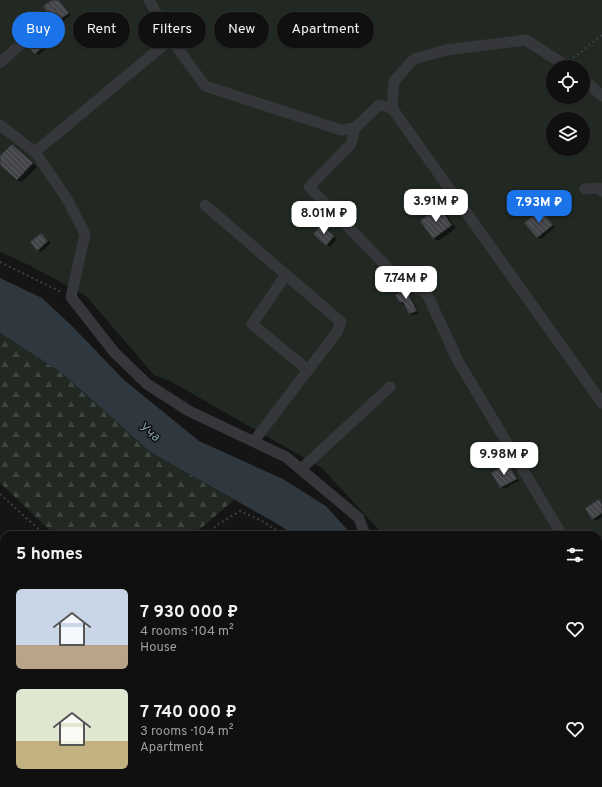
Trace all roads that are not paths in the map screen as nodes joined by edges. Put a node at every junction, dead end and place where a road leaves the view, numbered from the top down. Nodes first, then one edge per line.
1 (149, 0) edge
2 (156, 12) edge
3 (17, 48) edge
4 (160, 48) edge
5 (178, 48) edge
6 (557, 60) edge
7 (0, 63) edge
8 (590, 85) edge
9 (602, 96) edge
10 (392, 108) junction
11 (0, 125) edge
12 (355, 128) junction
13 (35, 152) junction
14 (585, 189) dead end
15 (602, 190) edge
16 (205, 205) dead end
17 (286, 275) junction
18 (308, 370) junction
19 (390, 387) dead end
20 (602, 402) edge
21 (254, 441) junction
22 (301, 469) junction
23 (364, 531) edge
24 (560, 531) edge

1 - 2 lane
3 - 7 lane
4 - 13 lane
5 - 12 lane
6 - 10 lane
8 - 9 lane
10 - 12 lane
10 - 20 lane
11 - 13 lane
12 - 24 lane
13 - 21 lane
14 - 15 lane
16 - 17 lane
17 - 18 lane
17 - 18 lane
18 - 21 lane
19 - 22 lane
21 - 22 lane
22 - 23 lane

